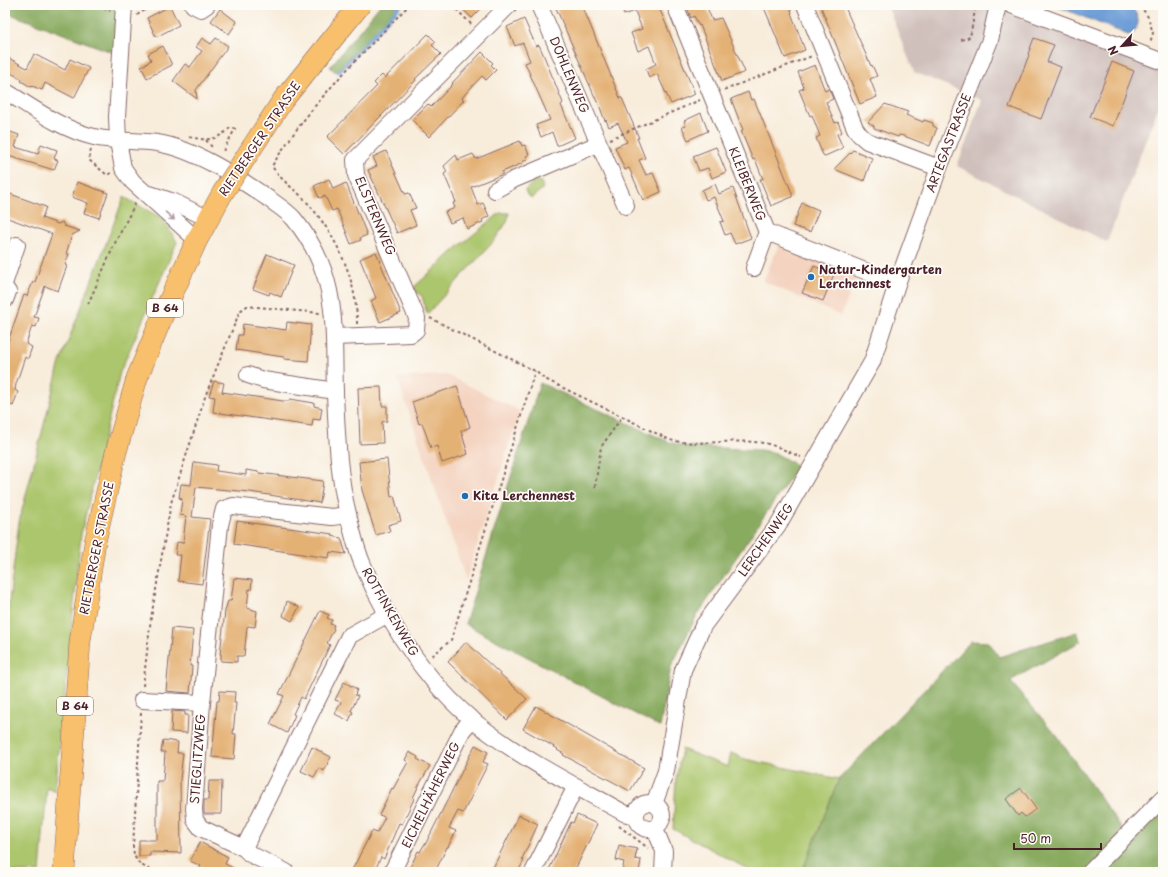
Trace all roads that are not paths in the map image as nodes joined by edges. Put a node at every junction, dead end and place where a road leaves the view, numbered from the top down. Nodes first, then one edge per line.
1 (124, 5) edge
2 (193, 5) edge
3 (207, 5) edge
4 (360, 5) edge
5 (508, 5) edge
6 (539, 5) edge
7 (675, 5) edge
8 (805, 5) edge
9 (998, 5) edge
10 (1011, 5) edge
11 (1163, 62) edge
12 (5, 91) edge
13 (118, 141) junction
14 (598, 144) junction
15 (940, 168) junction
16 (495, 190) dead end
17 (144, 191) junction
18 (626, 206) dead end
19 (209, 219) junction
20 (767, 232) junction
21 (197, 240) junction
22 (17, 245) dead end
23 (754, 268) dead end
24 (5, 280) edge
25 (898, 281) junction
26 (5, 288) edge
27 (5, 300) edge
28 (334, 337) junction
29 (248, 375) dead end
30 (335, 391) junction
31 (348, 515) junction
32 (388, 614) junction
33 (142, 700) road end
34 (202, 704) junction
35 (472, 719) junction
36 (576, 786) junction
37 (1163, 798) edge
38 (654, 804) junction
39 (635, 816) junction
40 (655, 829) junction
41 (244, 848) junction
42 (64, 872) edge
43 (286, 872) edge
44 (392, 872) edge
45 (533, 872) edge
46 (663, 872) edge
47 (1090, 872) edge

1 - 13 street
2 - 3 street
4 - 19 main road, RIETBERGER STRASSE / B 64, bridge
5 - 28 street, ELSTERNWEG
6 - 14 street, DOHLENWEG
7 - 20 street, KLEIBERWEG
8 - 15 street
9 - 15 street, ARTEGASTRASSE
10 - 11 street
12 - 13 street, ROTFINKENWEG
13 - 17 street
13 - 28 street, ROTFINKENWEG
14 - 16 street
14 - 18 street, DOHLENWEG
15 - 25 street, ARTEGASTRASSE
17 - 19 street
17 -> 21 street
19 - 21 main road, RIETBERGER STRASSE / B 64
20 - 23 street
20 - 25 street, KLEIBERWEG
21 - 42 main road, RIETBERGER STRASSE / B 64
22 - 24 street
25 - 38 street, LERCHENWEG
26 - 27 street
28 - 30 street, ROTFINKENWEG
29 - 30 street
30 - 31 street, ROTFINKENWEG
31 - 32 street, ROTFINKENWEG
31 - 34 street, STIEGLITZWEG
32 - 35 street, ROTFINKENWEG
32 - 41 street
33 - 34 street
34 - 41 street, STIEGLITZWEG
35 - 36 street, ROTFINKENWEG
35 - 44 street, EICHELHÄHERWEG
36 - 39 street, ROTFINKENWEG
36 - 45 street
37 - 47 street
38 - 39 street
38 - 40 street
39 - 40 street
40 - 46 street
41 - 43 street, STIEGLITZWEG

